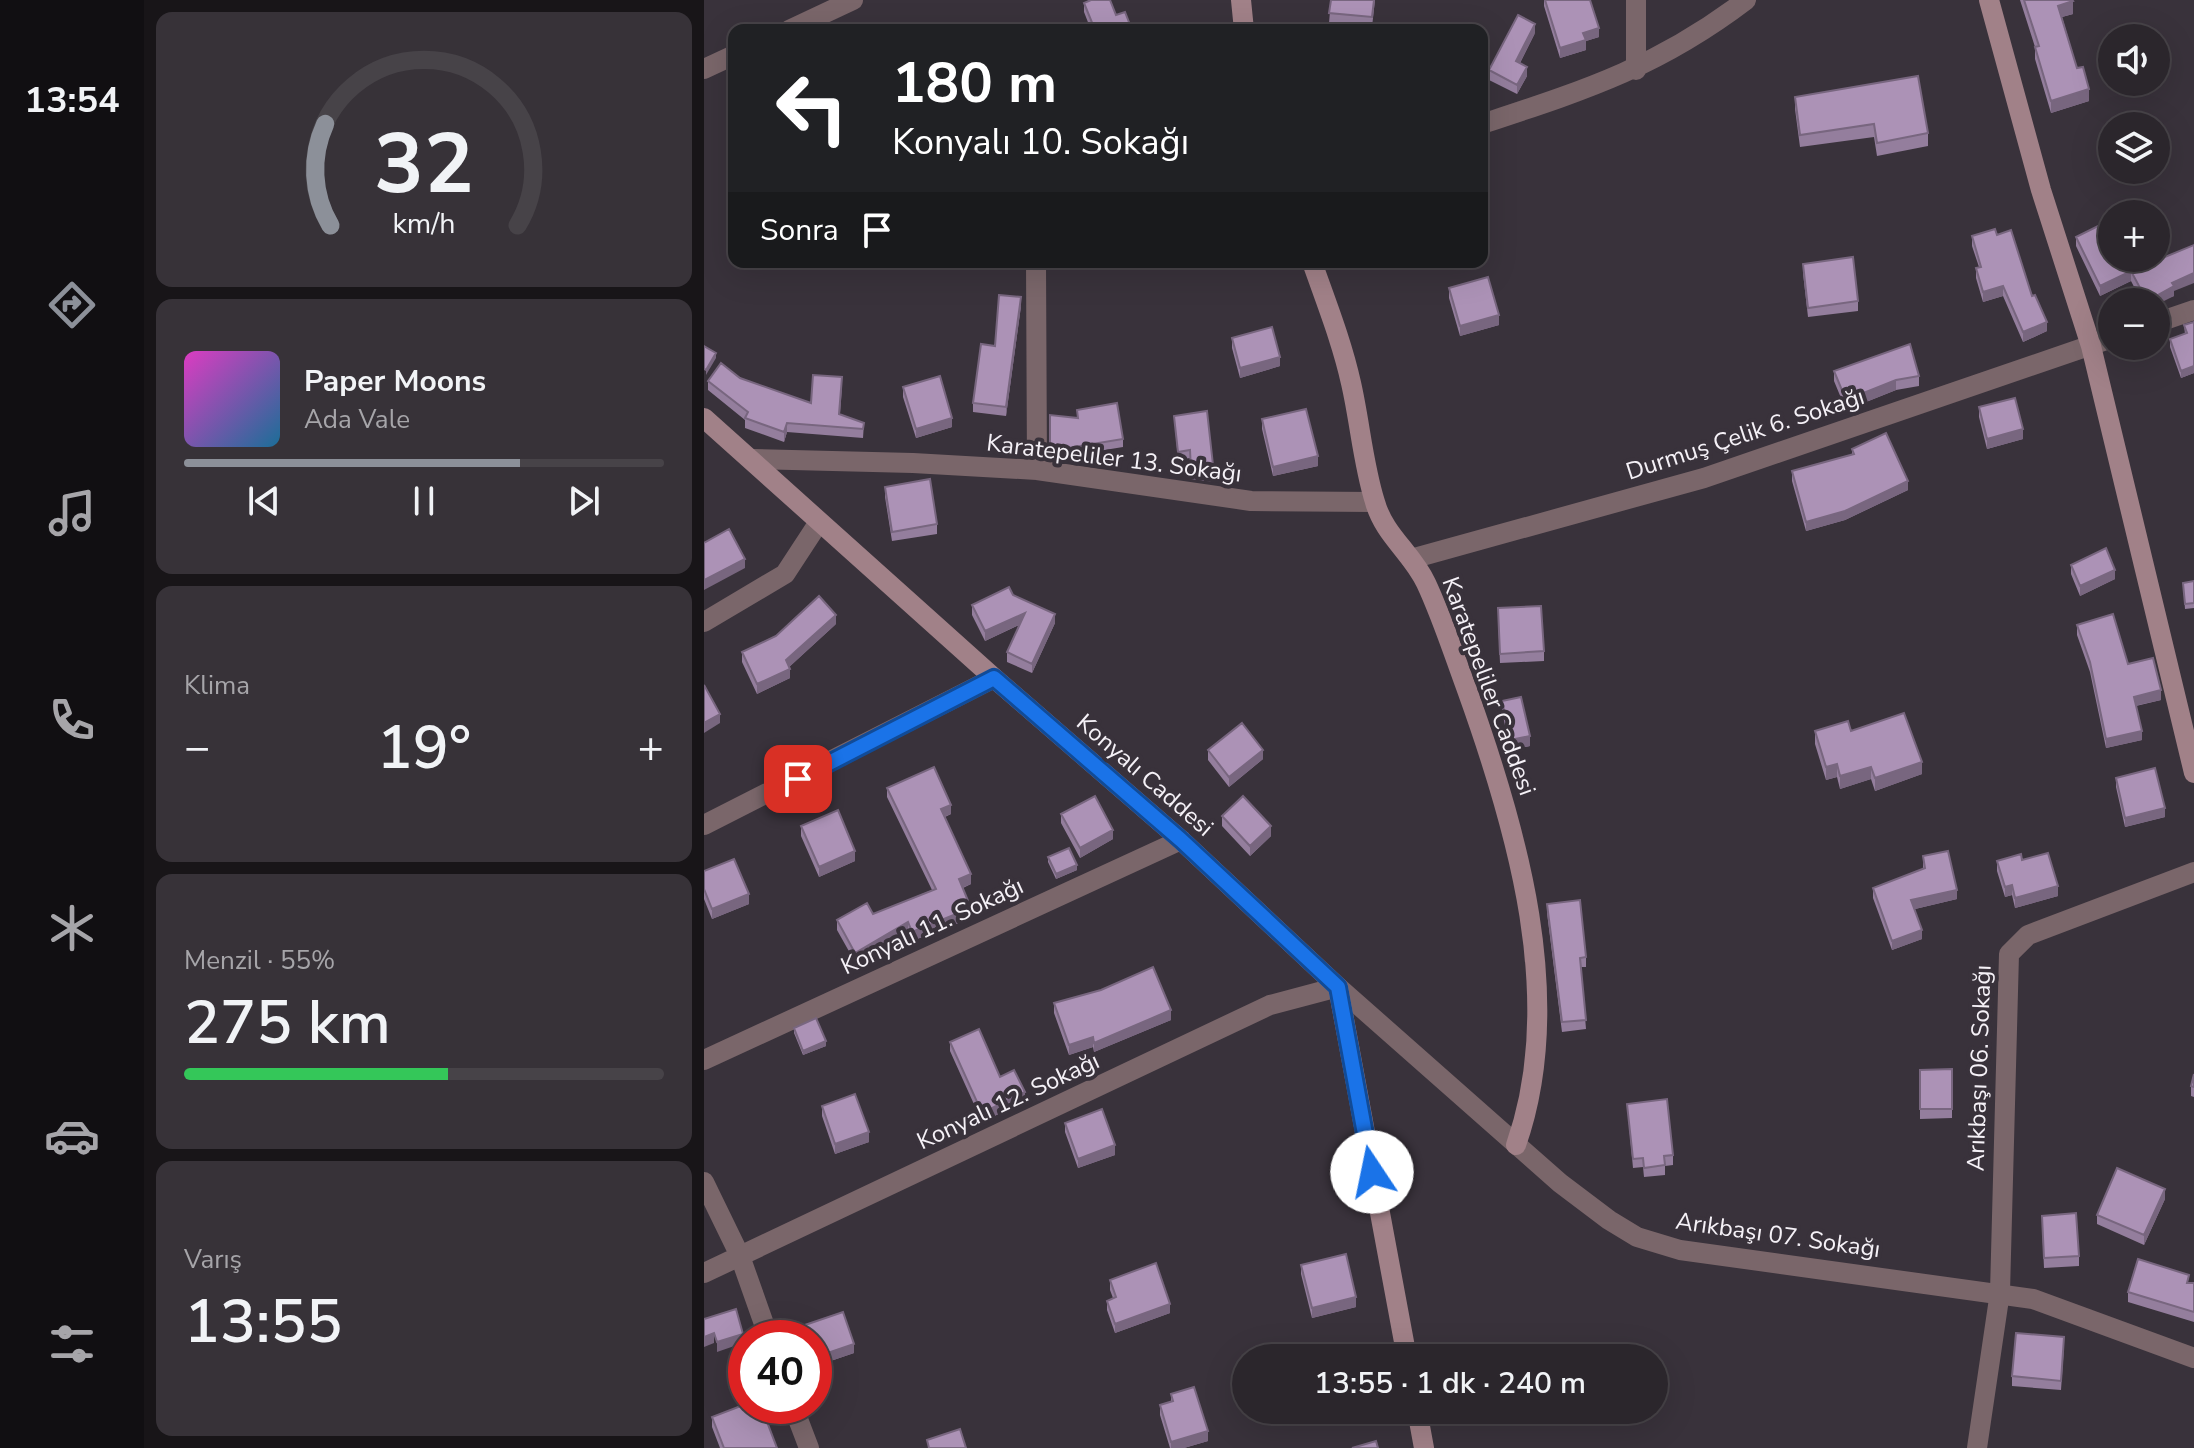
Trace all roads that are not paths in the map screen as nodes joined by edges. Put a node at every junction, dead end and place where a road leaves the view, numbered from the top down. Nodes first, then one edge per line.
1 (853, 0) edge
2 (1241, 0) edge
3 (1636, 0) edge
4 (1746, 0) edge
5 (1989, 0) edge
6 (802, 24) edge
7 (1243, 24) edge
8 (728, 58) edge
9 (704, 69) edge
10 (1636, 70) junction
11 (1488, 122) edge
12 (1036, 268) edge
13 (1314, 268) edge
14 (2194, 310) edge
15 (2170, 318) edge
16 (2098, 343) edge
17 (2091, 346) junction
18 (704, 418) edge
19 (752, 459) junction
20 (1037, 470) junction
21 (1374, 502) junction
22 (819, 522) junction
23 (1411, 559) junction
24 (704, 622) edge
25 (994, 678) junction
26 (2194, 773) edge
27 (704, 825) edge
28 (1181, 840) junction
29 (2194, 872) edge
30 (1338, 987) junction
31 (704, 1060) edge
32 (1516, 1145) junction
33 (704, 1182) edge
34 (740, 1256) junction
35 (704, 1273) edge
36 (2000, 1292) junction
37 (763, 1320) edge
38 (1404, 1344) edge
39 (2194, 1358) edge
40 (800, 1424) edge
41 (1420, 1424) edge
42 (809, 1448) edge
43 (1424, 1448) edge
44 (1977, 1448) edge

1 - 6 street
2 - 7 street
3 - 10 street
4 - 10 street
5 - 17 street
8 - 9 street
10 - 11 street
12 - 20 street
13 - 21 street, Karatepeliler Caddesi
14 - 15 street
16 - 17 street, Durmuş Çelik 6. Sokağı
17 - 23 street, Durmuş Çelik 6. Sokağı
17 - 26 street
18 - 19 street, Konyalı Caddesi
19 - 20 street, Karatepeliler 13. Sokağı
19 - 22 street, Konyalı Caddesi
20 - 21 street, Karatepeliler 13. Sokağı
21 - 23 street, Karatepeliler Caddesi
22 - 24 street
22 - 25 street, Konyalı Caddesi
23 - 32 street, Karatepeliler Caddesi
25 - 27 street
25 - 28 street, Konyalı Caddesi
28 - 30 street, Konyalı Caddesi
28 - 31 street, Konyalı 11. Sokağı
29 - 36 street, Arıkbaşı 06. Sokağı
30 - 32 street, Arıkbaşı 07. Sokağı
30 - 34 street, Konyalı 12. Sokağı
30 - 38 street
32 - 36 street, Arıkbaşı 07. Sokağı
33 - 34 street
34 - 35 street, Konyalı 12. Sokağı
34 - 37 street
36 - 39 street, Arıkbaşı 07. Sokağı
36 - 44 street, Arıkbaşı 06. Sokağı
40 - 42 street
41 - 43 street

